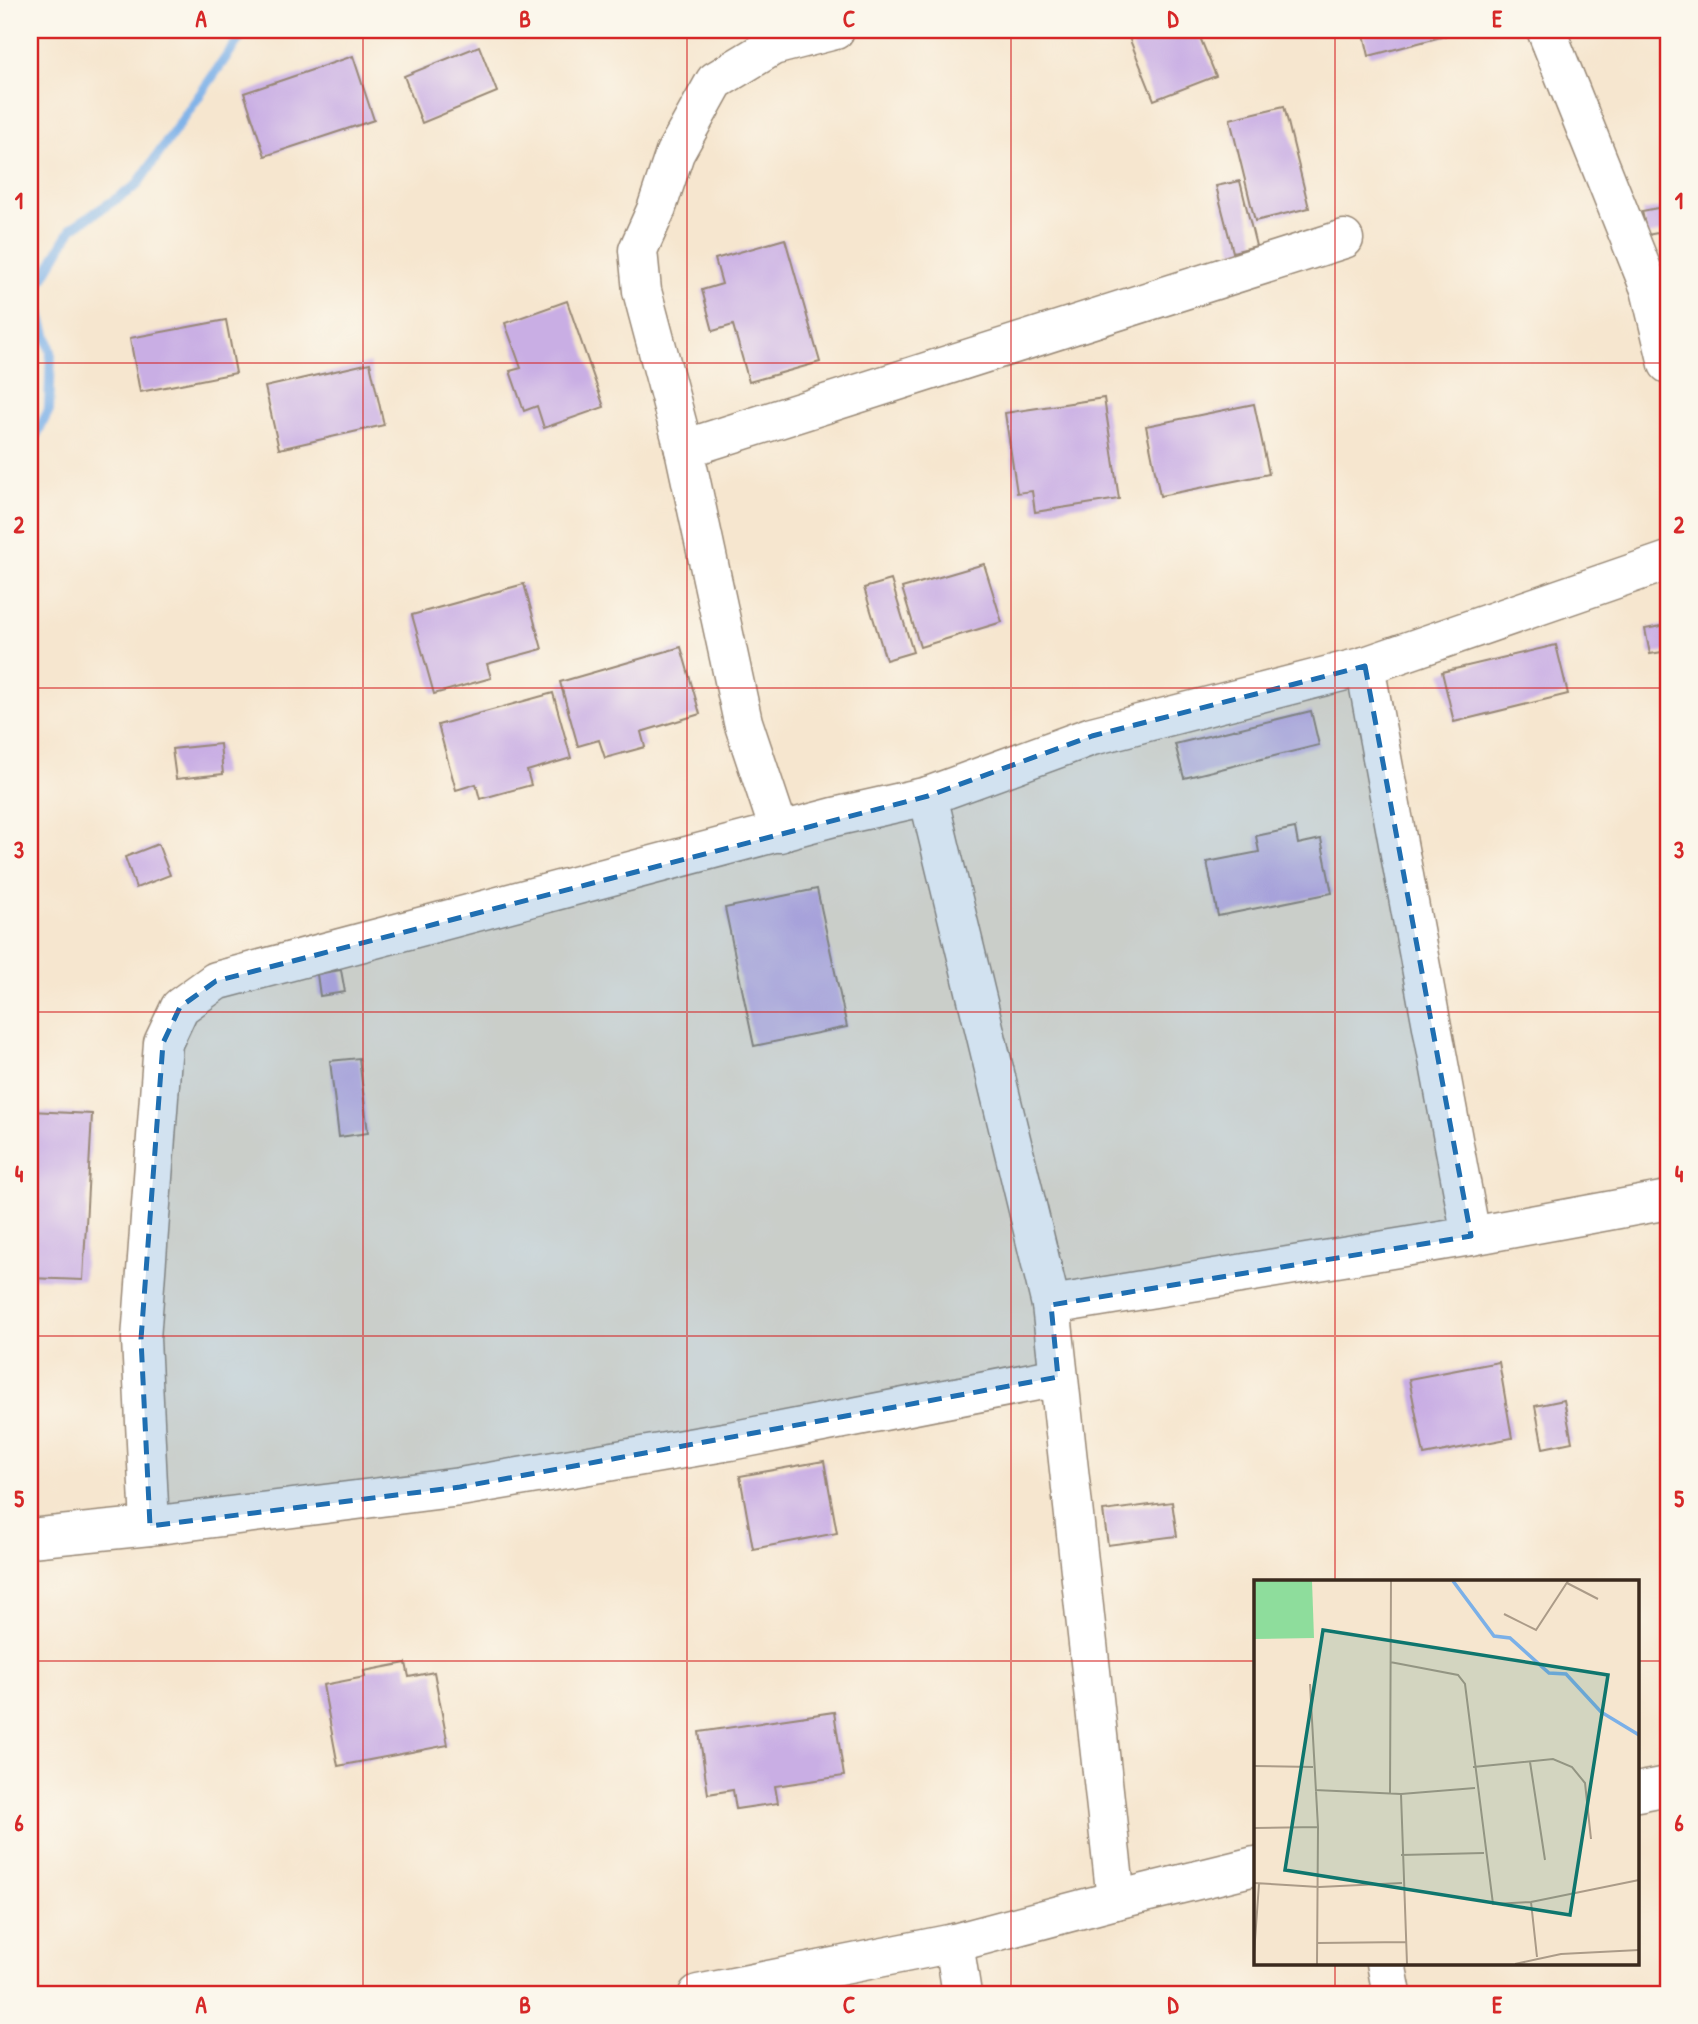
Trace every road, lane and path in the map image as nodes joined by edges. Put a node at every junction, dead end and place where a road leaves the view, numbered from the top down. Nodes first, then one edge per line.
1 (835, 30) edge
2 (1546, 30) edge
3 (1343, 239) dead end
4 (1659, 286) edge
5 (1668, 364) edge
6 (684, 449) junction
7 (1668, 561) edge
8 (1365, 666) junction
9 (928, 796) junction
10 (780, 833) junction
11 (1666, 1210) edge
12 (1471, 1236) junction
13 (1051, 1305) junction
14 (1058, 1377) junction
15 (150, 1526) junction
16 (30, 1538) edge
17 (1668, 1786) edge
18 (1638, 1792) edge
19 (1254, 1866) edge
20 (1116, 1899) junction
21 (954, 1943) junction
22 (1386, 1965) edge
23 (698, 1994) edge
24 (962, 1994) edge
25 (1392, 1994) edge

1 - 6 street
2 - 4 street
3 - 6 street
4 - 5 street
6 - 10 street
7 - 8 street
8 - 9 street
8 - 12 street
9 - 10 street
9 - 13 street
10 - 15 street
11 - 12 street
12 - 13 street
13 - 14 street
14 - 15 street
14 - 20 street
15 - 16 street
17 - 18 street
19 - 20 street
20 - 21 street
21 - 23 street
21 - 24 street
22 - 25 street

